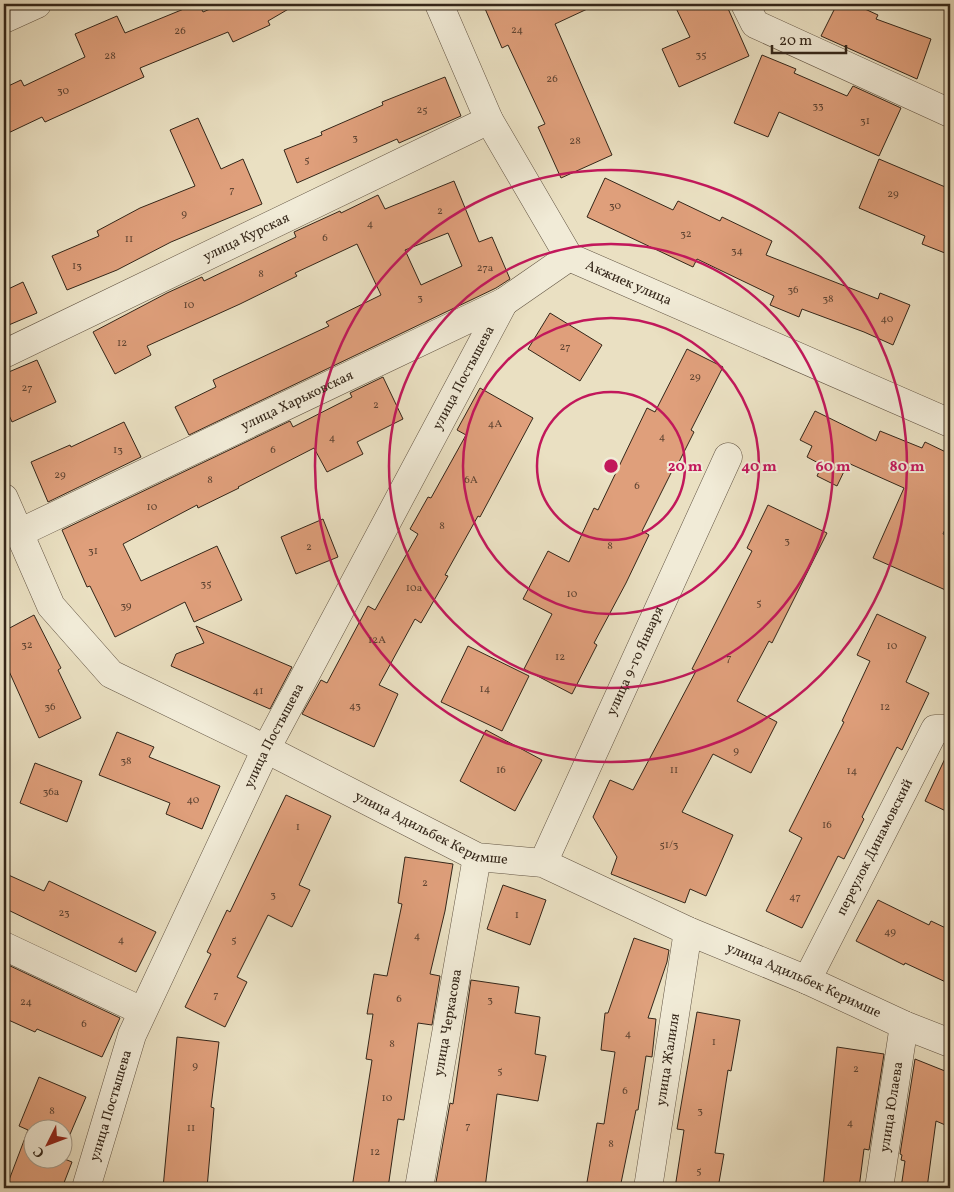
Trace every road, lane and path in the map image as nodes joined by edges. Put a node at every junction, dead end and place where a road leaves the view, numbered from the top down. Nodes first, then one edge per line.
1 (37, 4) edge
2 (439, 4) edge
3 (745, 4) edge
4 (4, 19) edge
5 (950, 113) edge
6 (489, 120) junction
7 (569, 256) junction
8 (504, 302) junction
9 (4, 354) edge
10 (950, 423) edge
11 (728, 457) dead end
12 (4, 498) edge
13 (19, 533) junction
14 (950, 729) edge
15 (266, 749) junction
16 (476, 857) junction
17 (543, 863) junction
18 (688, 931) junction
19 (4, 946) edge
20 (807, 980) junction
21 (142, 1012) junction
22 (904, 1025) junction
23 (950, 1043) edge
24 (86, 1188) edge
25 (419, 1188) edge
26 (648, 1188) edge
27 (878, 1188) edge

1 - 4 street
2 - 6 street, Акжиек улица
3 - 5 street
6 - 7 street, Акжиек улица
6 - 9 street, улица Курская
7 - 8 street, улица Харьковская
7 - 10 street, Акжиек улица
8 - 13 street, улица Харьковская
8 - 15 street, улица Постышева
11 - 17 street, улица 9-го Января
12 - 13 street, улица Адильбек Керимше
13 - 15 street, улица Адильбек Керимше
14 - 20 street, переулок Динамовский
15 - 16 street, улица Адильбек Керимше
15 - 21 street, улица Постышева
16 - 17 street, улица Адильбек Керимше
16 - 25 street, улица Черкасова
17 - 18 street, улица Адильбек Керимше
18 - 20 street, улица Адильбек Керимше
18 - 26 street, улица Жалиля
19 - 21 street
20 - 22 street, улица Адильбек Керимше
21 - 24 street, улица Постышева
22 - 23 street, улица Адильбек Керимше
22 - 27 street, улица Юлаева

